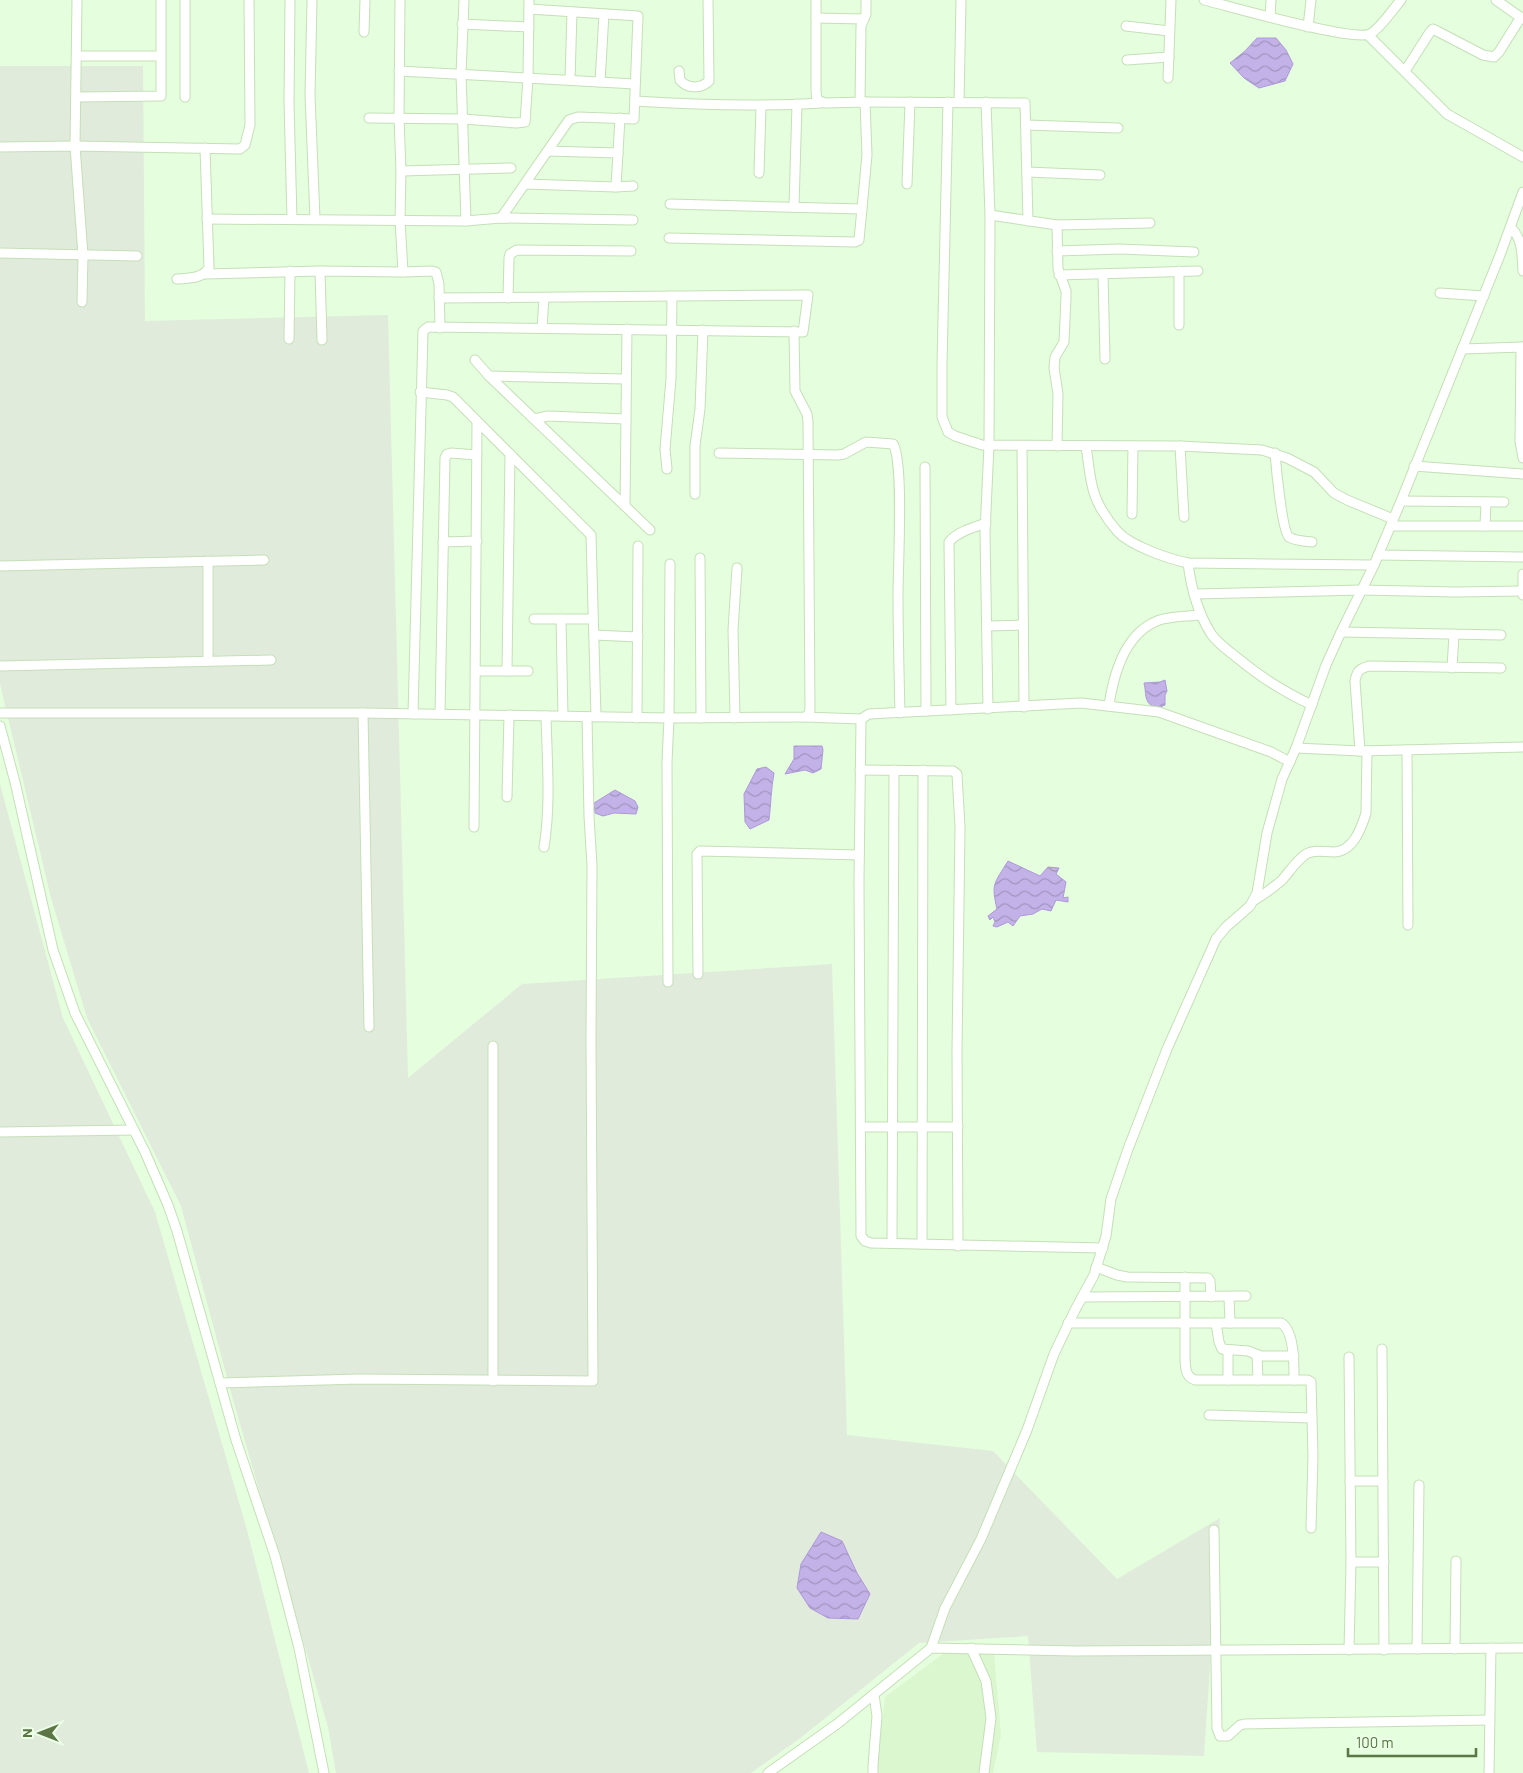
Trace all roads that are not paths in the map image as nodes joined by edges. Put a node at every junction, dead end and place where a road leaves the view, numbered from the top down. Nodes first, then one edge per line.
1 (77, 0) edge
2 (161, 0) edge
3 (185, 0) edge
4 (249, 0) edge
5 (290, 0) edge
6 (312, 0) edge
7 (365, 0) edge
8 (400, 0) edge
9 (464, 0) edge
10 (708, 0) edge
11 (816, 0) edge
12 (866, 0) edge
13 (961, 0) edge
14 (1171, 0) edge
15 (1204, 0) edge
16 (1270, 0) edge
17 (1311, 0) edge
18 (1401, 0) edge
19 (1496, 0) edge
20 (1507, 3) edge
21 (529, 4) edge
22 (572, 12) junction
23 (604, 14) junction
24 (1270, 17) junction
25 (816, 18) junction
26 (1522, 18) edge
27 (864, 19) junction
28 (462, 24) junction
29 (1126, 26) dead end
30 (529, 27) junction
31 (1308, 27) junction
32 (1169, 31) junction
33 (364, 32) dead end
34 (1368, 35) junction
35 (77, 56) junction
36 (161, 56) junction
37 (1169, 57) junction
38 (1127, 60) dead end
39 (400, 71) junction
40 (679, 71) dead end
41 (1406, 71) junction
42 (461, 74) junction
43 (528, 78) junction
44 (1168, 78) dead end
45 (570, 80) junction
46 (600, 82) junction
47 (635, 84) junction
48 (76, 97) junction
49 (185, 97) dead end
50 (635, 102) junction
51 (863, 102) junction
52 (910, 102) junction
53 (948, 102) junction
54 (959, 102) junction
55 (986, 102) junction
56 (821, 103) junction
57 (797, 104) junction
58 (762, 106) junction
59 (369, 118) dead end
60 (399, 118) junction
61 (620, 118) junction
62 (462, 119) junction
63 (1026, 125) junction
64 (1118, 128) dead end
65 (75, 146) junction
66 (0, 147) edge
67 (205, 148) junction
68 (548, 151) junction
69 (618, 153) junction
70 (1523, 158) edge
71 (511, 168) dead end
72 (465, 170) junction
73 (401, 171) junction
74 (1027, 172) junction
75 (760, 173) dead end
76 (1100, 175) dead end
77 (525, 184) junction
78 (907, 184) dead end
79 (633, 186) dead end
80 (616, 187) junction
81 (1523, 192) edge
82 (670, 204) dead end
83 (1521, 204) edge
84 (794, 207) junction
85 (862, 208) junction
86 (990, 215) junction
87 (501, 218) junction
88 (207, 219) junction
89 (292, 219) junction
90 (315, 219) junction
91 (400, 220) junction
92 (633, 220) dead end
93 (466, 221) junction
94 (1028, 221) junction
95 (1150, 223) dead end
96 (1057, 225) junction
97 (1511, 228) junction
98 (669, 238) dead end
99 (631, 251) dead end
100 (1057, 251) junction
101 (1194, 252) dead end
102 (0, 253) edge
103 (83, 255) junction
104 (137, 256) dead end
105 (320, 270) junction
106 (290, 271) junction
107 (1179, 271) junction
108 (1198, 271) dead end
109 (1523, 271) edge
110 (403, 272) junction
111 (205, 274) junction
112 (1103, 274) junction
113 (1059, 275) junction
114 (177, 279) dead end
115 (1440, 293) dead end
116 (672, 296) junction
117 (1484, 296) junction
118 (439, 298) junction
119 (508, 298) junction
120 (544, 298) junction
121 (82, 302) dead end
122 (1179, 325) dead end
123 (440, 328) junction
124 (542, 328) junction
125 (627, 329) junction
126 (672, 330) junction
127 (703, 330) junction
128 (794, 331) junction
129 (289, 339) dead end
130 (322, 340) dead end
131 (1522, 347) edge
132 (1462, 349) junction
133 (1105, 359) dead end
134 (475, 360) dead end
135 (1522, 373) edge
136 (489, 376) junction
137 (626, 379) junction
138 (420, 392) junction
139 (1522, 404) edge
140 (534, 419) junction
141 (626, 419) junction
142 (477, 422) junction
143 (1522, 430) edge
144 (990, 445) junction
145 (1022, 446) junction
146 (1057, 446) junction
147 (1086, 446) junction
148 (1133, 446) junction
149 (1180, 446) junction
150 (719, 453) dead end
151 (1275, 453) junction
152 (510, 454) junction
153 (477, 455) junction
154 (807, 455) junction
155 (1523, 458) edge
156 (1414, 466) junction
157 (925, 467) dead end
158 (667, 470) dead end
159 (1523, 474) edge
160 (695, 494) dead end
161 (1402, 501) junction
162 (1486, 502) junction
163 (1504, 502) dead end
164 (625, 506) junction
165 (1132, 514) dead end
166 (1184, 517) dead end
167 (1392, 522) junction
168 (986, 523) junction
169 (1484, 526) junction
170 (1523, 526) edge
171 (650, 530) dead end
172 (477, 541) junction
173 (442, 542) junction
174 (1312, 542) dead end
175 (638, 546) dead end
176 (1378, 556) junction
177 (1523, 557) edge
178 (700, 558) dead end
179 (264, 560) dead end
180 (208, 561) junction
181 (1188, 563) junction
182 (670, 564) dead end
183 (1374, 565) junction
184 (0, 566) edge
185 (737, 568) dead end
186 (1523, 574) edge
187 (1361, 590) junction
188 (1523, 591) edge
189 (1194, 594) junction
190 (1523, 595) edge
191 (1201, 615) junction
192 (534, 619) dead end
193 (561, 619) junction
194 (593, 619) junction
195 (1023, 625) junction
196 (987, 626) junction
197 (1341, 632) junction
198 (594, 634) junction
199 (1454, 634) junction
200 (1501, 635) dead end
201 (638, 637) junction
202 (271, 660) dead end
203 (208, 661) junction
204 (0, 666) edge
205 (1452, 668) junction
206 (1501, 668) dead end
207 (476, 671) junction
208 (508, 671) junction
209 (528, 671) dead end
210 (1109, 705) junction
211 (1312, 705) junction
212 (1024, 706) junction
213 (988, 709) junction
214 (951, 710) junction
215 (926, 711) junction
216 (900, 712) junction
217 (0, 713) edge
218 (363, 713) junction
219 (413, 714) junction
220 (440, 714) junction
221 (475, 715) junction
222 (509, 715) junction
223 (546, 716) junction
224 (563, 716) junction
225 (592, 717) junction
226 (805, 717) junction
227 (637, 718) junction
228 (669, 718) junction
229 (701, 718) junction
230 (735, 718) junction
231 (861, 719) junction
232 (0, 726) edge
233 (2, 737) edge
234 (1523, 747) edge
235 (1296, 748) junction
236 (1407, 750) junction
237 (1364, 751) junction
238 (1290, 762) junction
239 (860, 770) junction
240 (894, 770) junction
241 (923, 770) junction
242 (507, 797) dead end
243 (474, 827) dead end
244 (544, 847) dead end
245 (859, 855) junction
246 (1253, 901) junction
247 (1408, 925) dead end
248 (698, 974) dead end
249 (668, 982) dead end
250 (369, 1027) dead end
251 (493, 1046) dead end
252 (861, 1126) junction
253 (894, 1127) junction
254 (958, 1127) junction
255 (922, 1128) junction
256 (134, 1130) junction
257 (0, 1132) edge
258 (892, 1243) junction
259 (922, 1244) junction
260 (958, 1246) junction
261 (1103, 1248) junction
262 (1096, 1267) junction
263 (1185, 1277) junction
264 (1229, 1296) junction
265 (1246, 1296) dead end
266 (1082, 1297) junction
267 (1185, 1297) junction
268 (1211, 1297) junction
269 (1068, 1323) junction
270 (1185, 1323) junction
271 (1216, 1323) junction
272 (1230, 1323) junction
273 (1382, 1348) dead end
274 (1228, 1350) junction
275 (1257, 1355) junction
276 (1294, 1356) junction
277 (1349, 1357) dead end
278 (1228, 1380) junction
279 (1258, 1380) junction
280 (1294, 1380) junction
281 (493, 1381) junction
282 (220, 1383) junction
283 (1209, 1415) dead end
284 (1312, 1418) junction
285 (1350, 1481) junction
286 (1383, 1481) junction
287 (1419, 1485) dead end
288 (1311, 1528) dead end
289 (1214, 1530) dead end
290 (1456, 1561) dead end
291 (1351, 1562) junction
292 (1384, 1562) junction
293 (931, 1648) junction
294 (972, 1648) junction
295 (1491, 1648) junction
296 (1523, 1648) edge
297 (1417, 1649) junction
298 (1455, 1649) junction
299 (1214, 1650) junction
300 (1349, 1650) junction
301 (1384, 1650) junction
302 (874, 1695) junction
303 (1490, 1720) junction
304 (324, 1773) edge
305 (768, 1773) edge
306 (873, 1773) edge
307 (984, 1773) edge
308 (1489, 1773) edge

1 - 35 street
2 - 36 street
3 - 49 street
4 - 67 street
5 - 89 street
6 - 90 street
7 - 33 street
8 - 39 street
9 - 28 street
10 - 40 street
11 - 25 street
12 - 27 street
13 - 54 street
14 - 32 street
15 - 24 street
16 - 24 street
17 - 31 street
18 - 34 street
19 - 20 street
20 - 26 street
21 - 22 street
21 - 30 street
22 - 23 street
22 - 45 street
23 - 46 street
23 - 47 street
24 - 31 street
25 - 27 street
25 - 56 street
26 - 41 street
27 - 51 street
28 - 30 street
28 - 42 street
29 - 32 street
30 - 43 street
31 - 34 street
32 - 37 street
34 - 41 street
35 - 36 street
35 - 48 street
36 - 48 street
37 - 38 street
37 - 44 street
39 - 42 street
39 - 60 street
41 - 70 street
42 - 43 street
42 - 62 street
43 - 45 street
43 - 62 street
45 - 46 street
46 - 47 street
47 - 50 street
48 - 65 street
50 - 58 street
50 - 61 street
51 - 52 street
51 - 56 street
51 - 85 street
52 - 53 street
52 - 78 street
53 - 54 street
53 - 144 street
54 - 55 street
55 - 63 street
55 - 86 street
56 - 57 street
57 - 58 street
57 - 84 street
58 - 75 street
59 - 60 street
60 - 62 street
60 - 73 street
61 - 68 street
61 - 69 street
62 - 72 street
63 - 64 street
63 - 74 street
65 - 66 street
65 - 67 street
65 - 103 street
67 - 88 street
68 - 69 street
68 - 77 street
69 - 80 street
71 - 72 street
72 - 73 street
72 - 93 street
73 - 91 street
74 - 76 street
74 - 94 street
77 - 80 street
77 - 87 street
79 - 80 street
81 - 83 street
82 - 84 street
83 - 97 street
84 - 85 street
85 - 98 street
86 - 94 street
86 - 144 street
87 - 92 street
87 - 93 street
88 - 89 street
88 - 111 street
89 - 90 street
90 - 91 street
91 - 93 street
91 - 110 street
94 - 96 street
95 - 96 street
96 - 100 street
97 - 109 street
97 - 117 street
99 - 119 street
100 - 101 street
100 - 113 street
102 - 103 street
103 - 104 street
103 - 121 street
105 - 106 street
105 - 110 street
105 - 130 street
106 - 111 street
106 - 129 street
107 - 108 street
107 - 112 street
107 - 122 street
110 - 118 street
111 - 114 street
112 - 113 street
112 - 133 street
113 - 146 street
115 - 117 street
116 - 120 street
116 - 126 street
116 - 128 street
117 - 132 street
118 - 119 street
118 - 123 street
119 - 120 street
120 - 124 street
123 - 124 street
123 - 138 street
124 - 125 street
125 - 126 street
125 - 137 street
126 - 127 street
126 - 158 street
127 - 128 street
127 - 160 street
128 - 154 street
131 - 132 street
131 - 135 street
132 - 156 street
134 - 136 street
135 - 139 street
136 - 137 street
136 - 140 street
137 - 141 street
138 - 142 street
138 - 219 street
139 - 143 street
140 - 141 street
140 - 164 street
141 - 164 street
142 - 152 street
142 - 153 street
143 - 155 street
144 - 145 street
144 - 168 street
145 - 146 street
145 - 195 street
146 - 147 street
147 - 148 street
147 - 181 street
148 - 149 street
148 - 165 street
149 - 151 street
149 - 166 street
150 - 154 street
151 - 167 street
151 - 174 street
152 - 194 street
152 - 208 street
153 - 172 street
153 - 173 street
154 - 216 street
154 - 226 street
156 - 159 street
156 - 161 street
157 - 215 street
161 - 162 street
161 - 167 street
162 - 163 street
162 - 169 street
164 - 171 street
167 - 169 street
167 - 176 street
168 - 196 street
168 - 214 street
169 - 170 street
172 - 173 street
172 - 207 street
173 - 220 street
175 - 201 street
176 - 177 street
176 - 183 street
178 - 229 street
179 - 180 street
180 - 184 street
180 - 203 street
181 - 183 street
181 - 189 street
182 - 228 street
183 - 187 street
185 - 230 street
186 - 188 street
187 - 188 street
187 - 189 street
187 - 197 street
188 - 190 street
189 - 191 street
191 - 210 street
191 - 211 street
192 - 193 street
193 - 194 street
193 - 224 street
194 - 198 street
195 - 196 street
195 - 212 street
196 - 213 street
197 - 199 street
197 - 211 street
198 - 201 street
198 - 225 street
199 - 200 street
199 - 205 street
201 - 227 street
202 - 203 street
203 - 204 street
205 - 206 street
205 - 237 street
207 - 208 street
207 - 221 street
208 - 209 street
210 - 212 street
210 - 238 street
211 - 235 street
212 - 213 street
213 - 214 street
214 - 215 street
215 - 216 street
216 - 231 street
217 - 218 street
218 - 219 street
218 - 250 street
219 - 220 street
220 - 221 street
221 - 222 street
221 - 243 street
222 - 223 street
222 - 242 street
223 - 224 street
223 - 244 street
224 - 225 street
225 - 227 street
225 - 281 street
226 - 230 street
226 - 231 street
227 - 228 street
228 - 229 street
228 - 249 street
229 - 230 street
231 - 239 street
232 - 233 street
233 - 256 street
234 - 236 street
235 - 237 street
235 - 238 street
236 - 237 street
236 - 247 street
237 - 246 street
238 - 246 street
239 - 240 street
239 - 245 street
240 - 241 street
240 - 253 street
241 - 254 street
241 - 255 street
245 - 248 street
245 - 252 street
246 - 261 street
251 - 281 street
252 - 253 street
252 - 258 street
253 - 255 street
253 - 258 street
254 - 255 street
254 - 260 street
255 - 259 street
256 - 257 street
256 - 282 street
258 - 259 street
259 - 260 street
260 - 261 street
261 - 262 street
262 - 263 street
262 - 266 street
263 - 267 street
263 - 268 street
264 - 265 street
264 - 268 street
264 - 272 street
266 - 267 street
266 - 269 street
267 - 268 street
267 - 270 street
269 - 270 street
269 - 293 street
270 - 271 street
270 - 278 street
271 - 272 street
271 - 274 street
272 - 276 street
273 - 286 street
274 - 275 street
274 - 278 street
275 - 276 street
275 - 279 street
276 - 280 street
277 - 285 street
278 - 279 street
279 - 280 street
280 - 284 street
281 - 282 street
282 - 304 street
283 - 284 street
284 - 288 street
285 - 286 street
285 - 291 street
286 - 292 street
287 - 297 street
289 - 299 street
290 - 298 street
291 - 292 street
291 - 300 street
292 - 301 street
293 - 294 street
293 - 302 street
294 - 299 street
294 - 307 street
295 - 296 street
295 - 298 street
295 - 303 street
297 - 298 street
297 - 301 street
299 - 300 street
299 - 303 street
300 - 301 street
302 - 305 street
302 - 306 street
303 - 308 street

